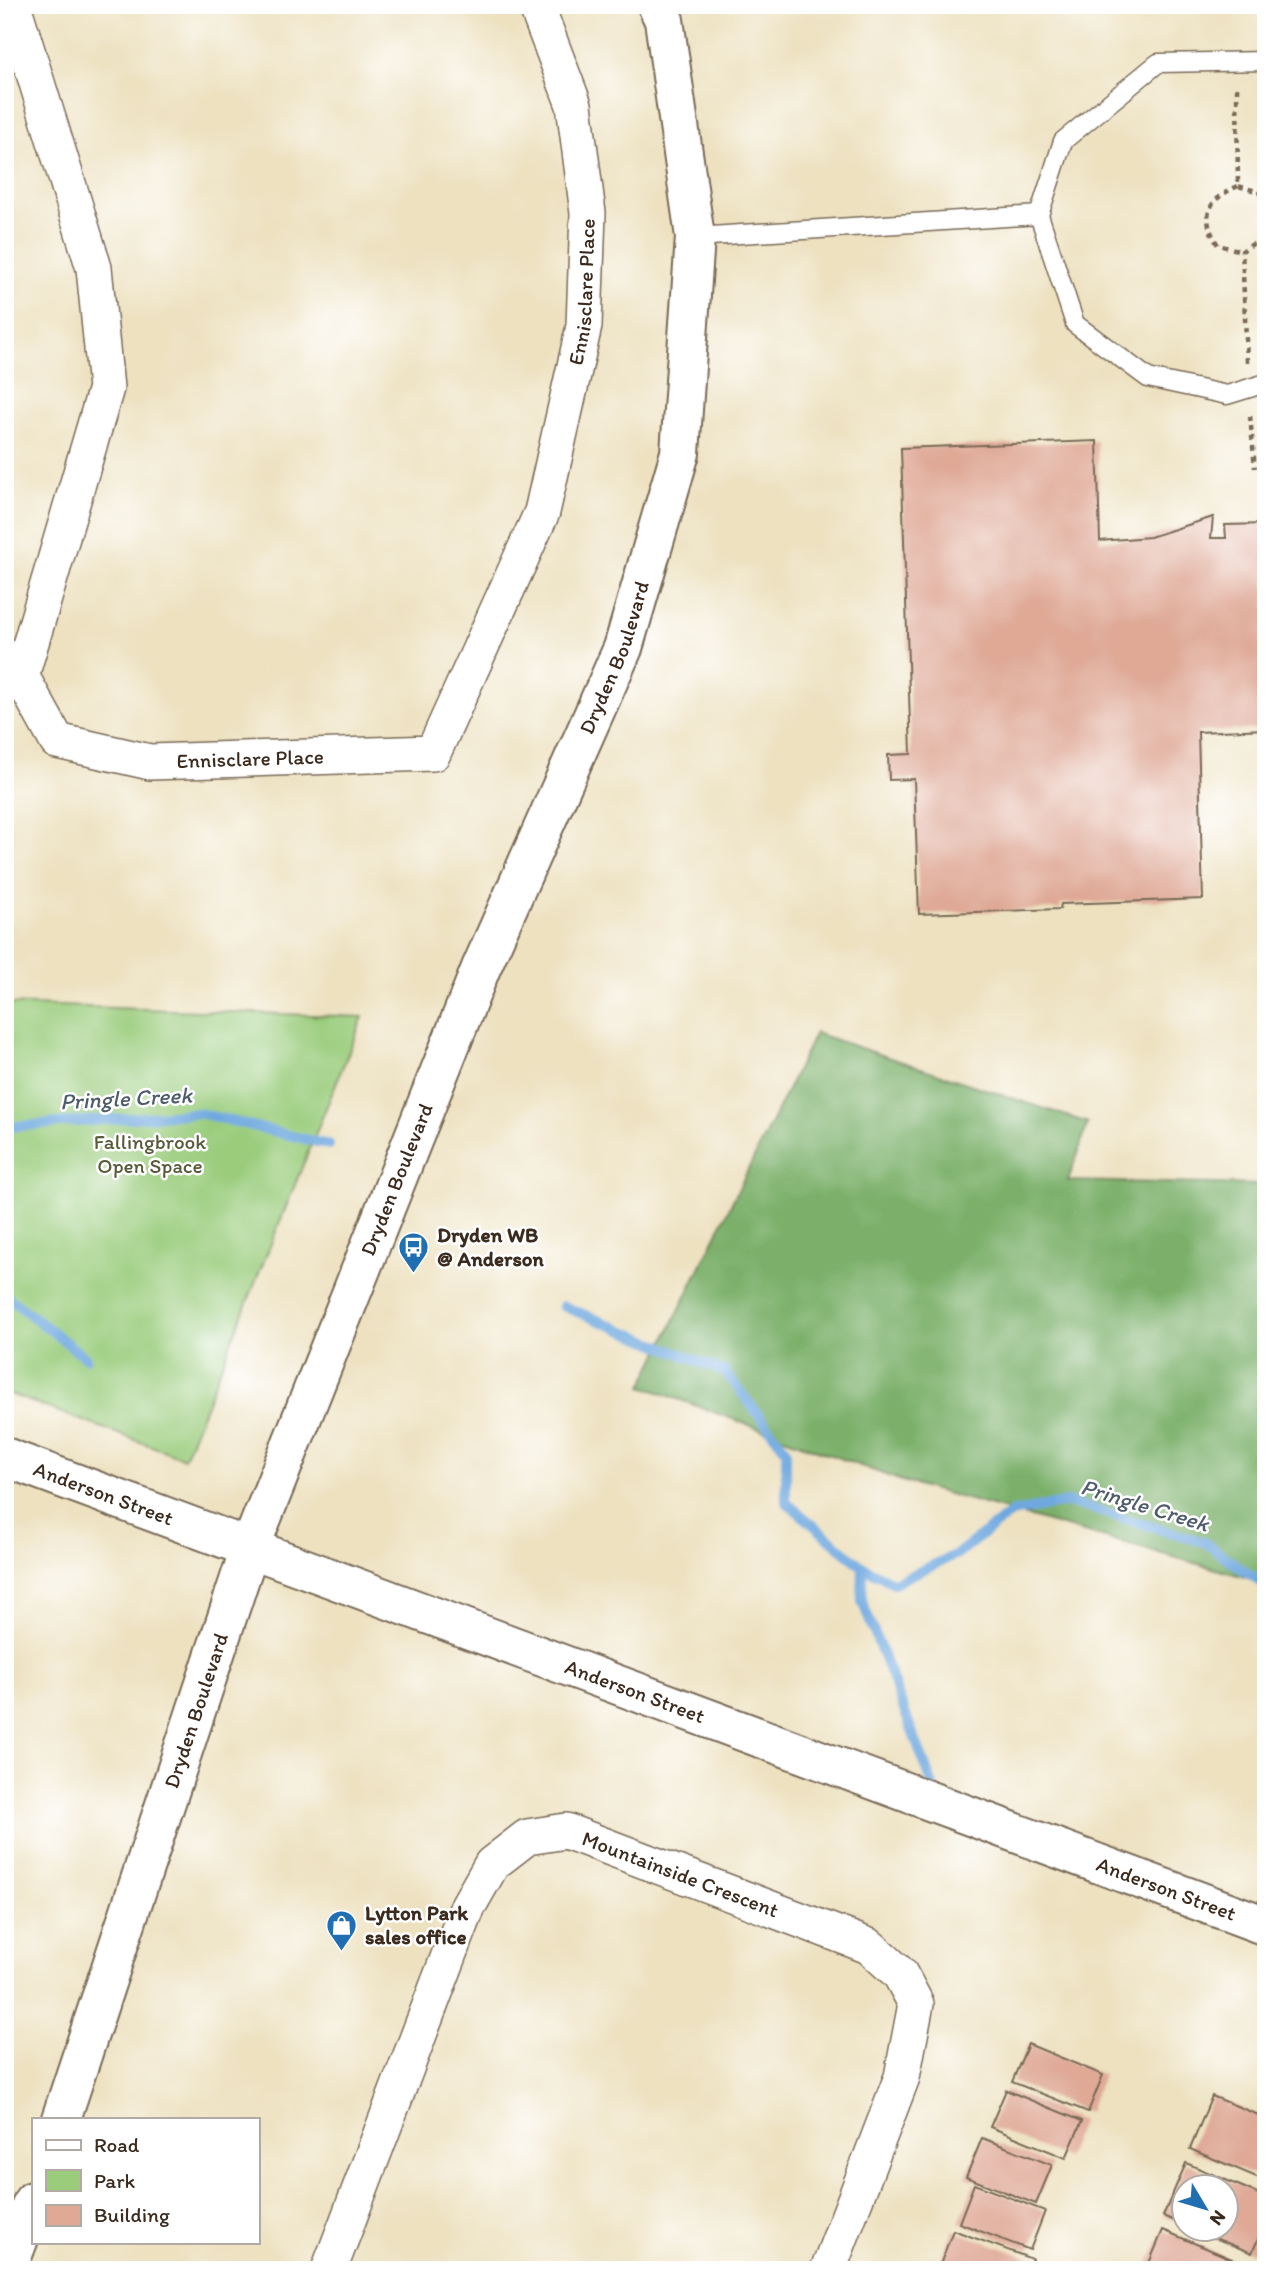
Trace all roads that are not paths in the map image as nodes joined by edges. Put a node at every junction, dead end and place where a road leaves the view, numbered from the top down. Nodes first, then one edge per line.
1 (13, 5) edge
2 (536, 5) edge
3 (657, 5) edge
4 (1266, 61) edge
5 (1039, 215) junction
6 (695, 237) junction
7 (1266, 383) edge
8 (5, 1457) edge
9 (250, 1548) junction
10 (1266, 1926) edge
11 (61, 2118) edge
12 (32, 2204) edge
13 (7, 2270) edge
14 (329, 2270) edge
15 (828, 2270) edge

1 - 2 street, Ennisclare Place
3 - 6 street, Dryden Boulevard
4 - 5 lane
5 - 6 lane
5 - 7 lane
6 - 9 street, Dryden Boulevard
8 - 9 street, Anderson Street
9 - 10 street, Anderson Street
9 - 11 street, Dryden Boulevard
12 - 13 street
14 - 15 street, Mountainside Crescent

